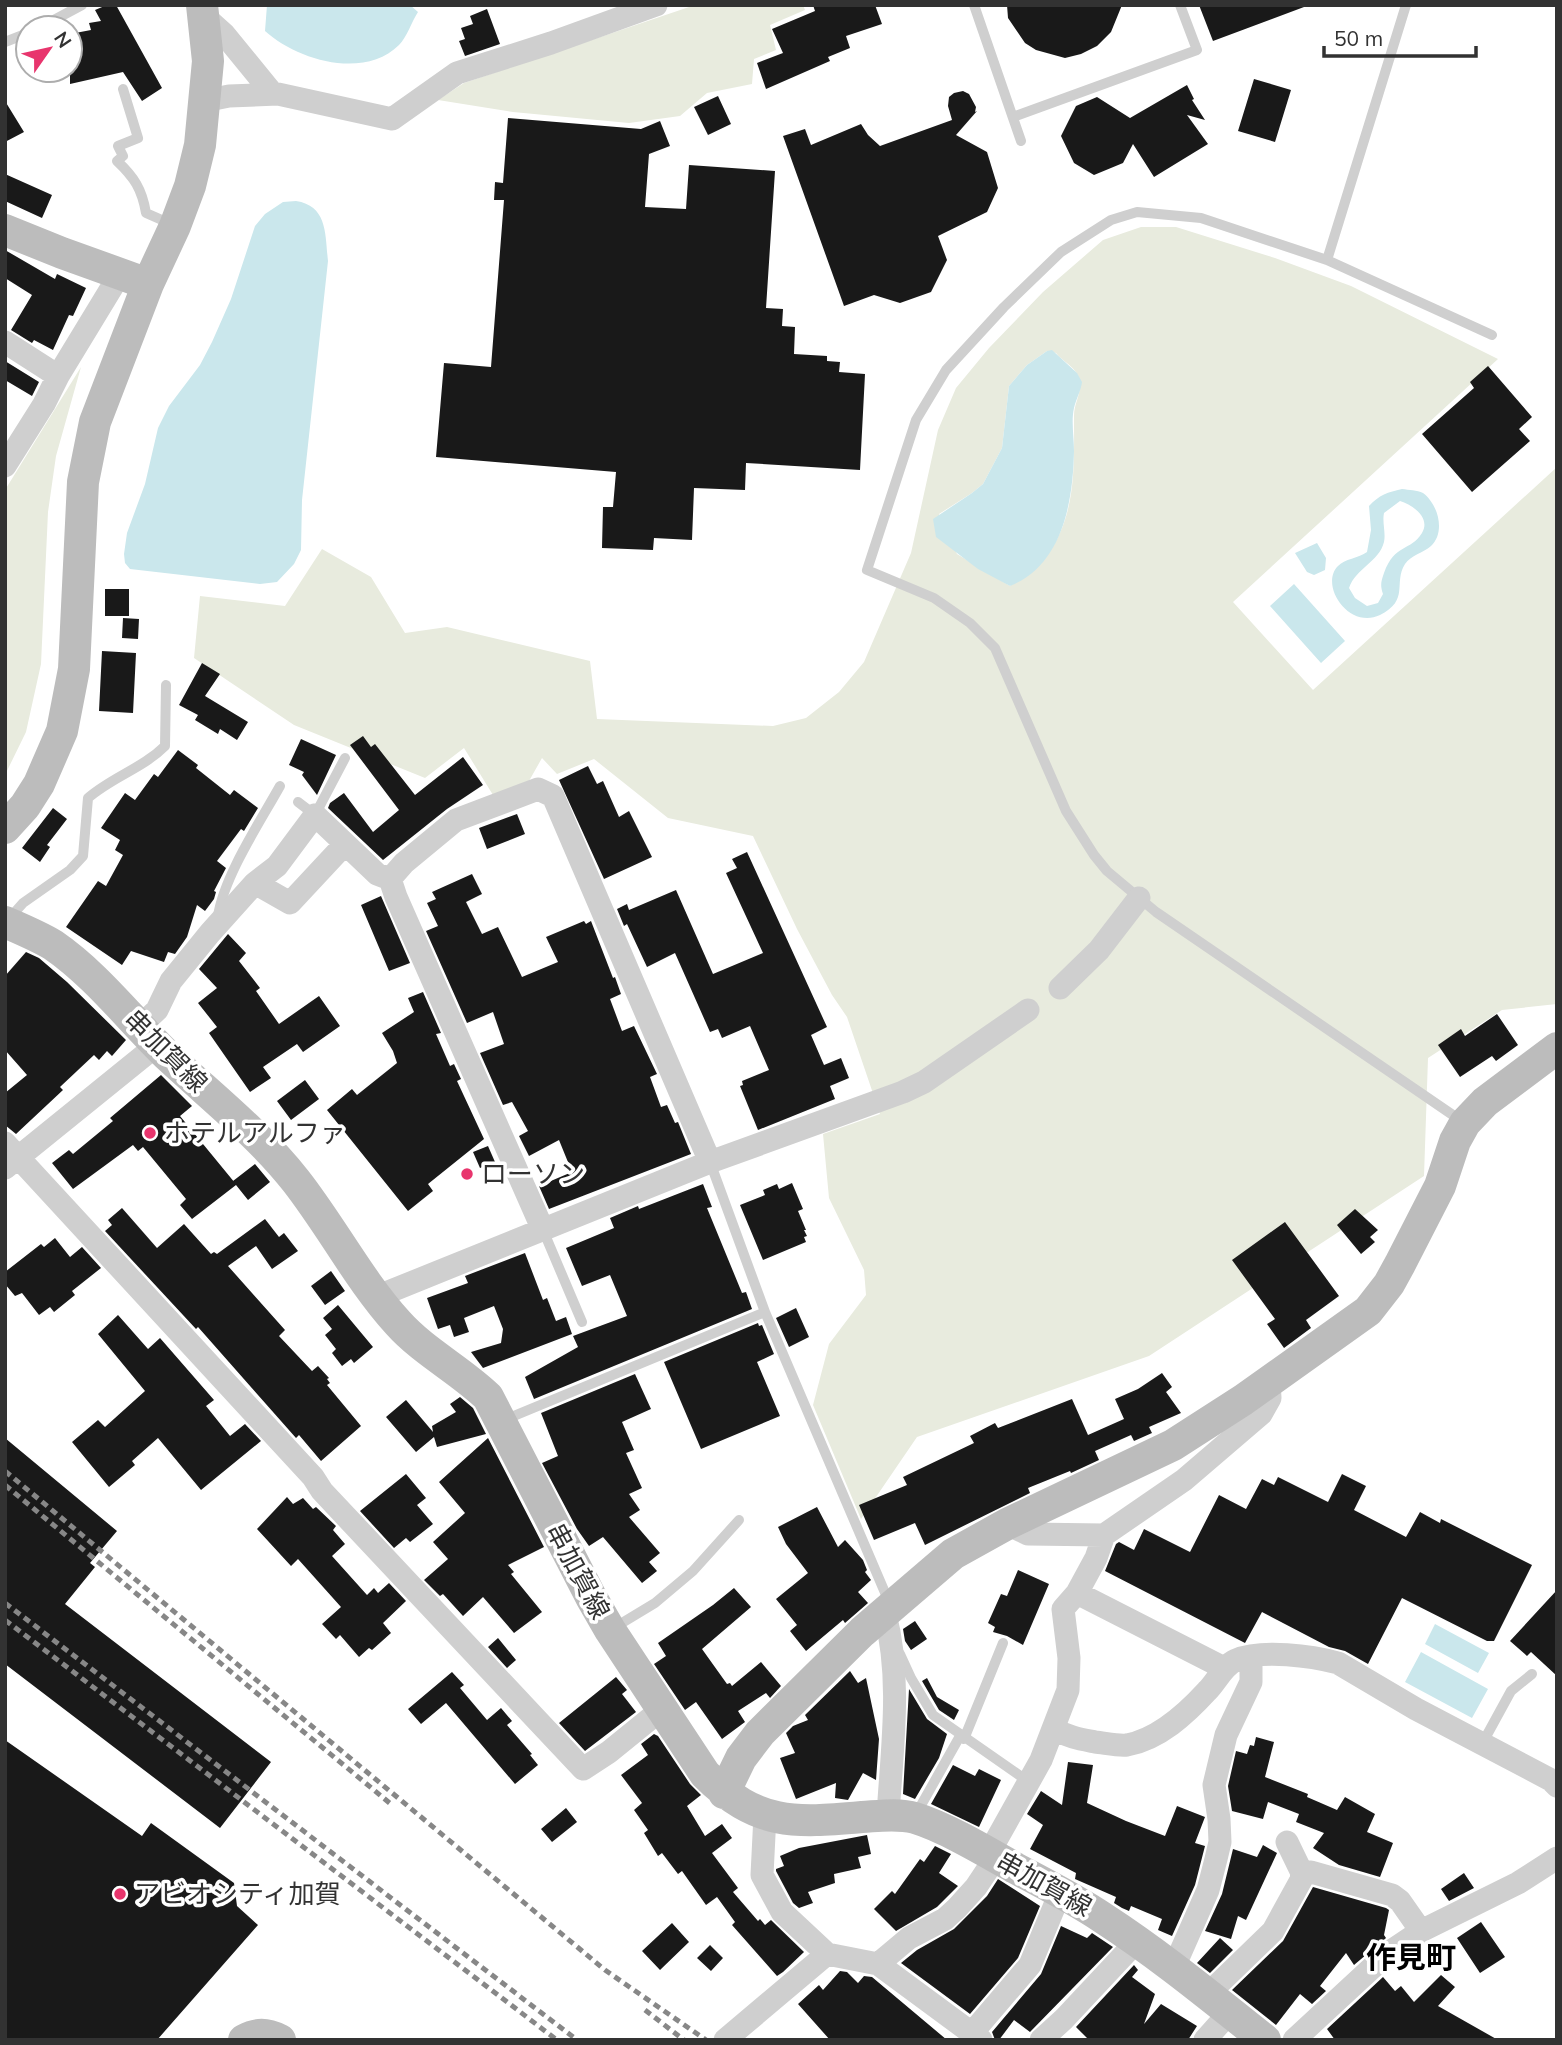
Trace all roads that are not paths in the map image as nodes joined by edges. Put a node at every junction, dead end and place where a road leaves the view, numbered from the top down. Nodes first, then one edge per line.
1 (82, 5) edge
2 (656, 5) edge
3 (974, 5) edge
4 (1180, 5) edge
5 (1406, 5) edge
6 (203, 11) edge
7 (65, 14) edge
8 (123, 89) dead end
9 (273, 94) junction
10 (204, 101) junction
11 (1013, 117) junction
12 (1021, 141) dead end
13 (175, 226) junction
14 (5, 230) edge
15 (1327, 260) junction
16 (134, 279) junction
17 (1492, 335) dead end
18 (5, 342) edge
19 (58, 376) junction
20 (5, 467) edge
21 (166, 685) dead end
22 (345, 758) dead end
23 (280, 786) dead end
24 (307, 809) junction
25 (5, 828) edge
26 (345, 844) junction
27 (390, 879) junction
28 (255, 883) junction
29 (1139, 898) junction
30 (6, 922) edge
31 (217, 926) junction
32 (1060, 988) dead end
33 (1028, 1010) dead end
34 (148, 1035) junction
35 (1557, 1048) edge
36 (1465, 1123) junction
37 (9, 1156) edge
38 (710, 1162) junction
39 (543, 1230) junction
40 (376, 1297) junction
41 (765, 1312) junction
42 (582, 1322) dead end
43 (1269, 1382) junction
44 (502, 1421) junction
45 (739, 1520) dead end
46 (1007, 1524) junction
47 (1104, 1535) junction
48 (1077, 1594) junction
49 (888, 1610) junction
50 (610, 1630) junction
51 (1003, 1643) dead end
52 (893, 1644) junction
53 (1251, 1656) junction
54 (1224, 1668) junction
55 (1532, 1674) dead end
56 (662, 1709) junction
57 (1054, 1729) junction
58 (962, 1737) junction
59 (1482, 1744) junction
60 (1029, 1782) junction
61 (1557, 1786) edge
62 (724, 1793) junction
63 (765, 1815) junction
64 (901, 1816) junction
65 (1287, 1842) dead end
66 (992, 1855) junction
67 (1557, 1858) edge
68 (1302, 1873) junction
69 (1060, 1893) junction
70 (1421, 1931) junction
71 (1137, 1941) junction
72 (827, 1954) junction
73 (878, 1964) junction
74 (1174, 1967) junction
75 (1219, 2003) junction
76 (976, 2036) edge
77 (244, 2040) edge
78 (280, 2040) edge
79 (725, 2040) edge
80 (1041, 2040) edge
81 (1205, 2040) edge
82 (1265, 2040) edge
83 (1294, 2040) edge

1 - 7 lane
2 - 9 street
3 - 11 lane
4 - 11 lane
5 - 15 lane
6 - 9 street
6 - 10 street
8 - 13 lane
9 - 10 street
10 - 13 street
11 - 12 lane
13 - 16 street
14 - 16 street
15 - 17 lane
15 - 29 lane
16 - 19 street
16 - 25 street
18 - 19 street
19 - 20 street
21 - 30 lane
22 - 24 lane
23 - 31 lane
24 - 26 street
24 - 28 street
26 - 27 street
26 - 28 street
27 - 38 street
27 - 39 street
28 - 31 street
29 - 32 street
29 - 36 lane
30 - 34 street, 串加賀線
31 - 34 street
33 - 38 street
34 - 37 street
34 - 40 street, 串加賀線
35 - 36 street
36 - 43 street
37 - 56 street
38 - 39 street
38 - 41 lane
39 - 40 street
39 - 42 lane
40 - 44 street, 串加賀線
41 - 44 lane
41 - 49 lane
43 - 46 street
43 - 47 street
44 - 50 street, 串加賀線
45 - 50 lane
46 - 47 street
46 - 49 street
47 - 48 street
48 - 54 street
48 - 57 street
49 - 52 street
49 - 62 street
50 - 56 street, 串加賀線
51 - 58 lane
52 - 58 lane
52 - 64 street
53 - 54 street
53 - 59 street
53 - 74 street
54 - 57 street
55 - 59 lane
56 - 62 street, 串加賀線
57 - 60 street
58 - 60 lane
58 - 64 lane
59 - 61 street
60 - 66 street
62 - 63 street, 串加賀線
63 - 64 street, 串加賀線
63 - 72 street
64 - 66 street, 串加賀線
65 - 68 street
66 - 69 street, 串加賀線
66 - 73 street
67 - 70 street
68 - 70 street
68 - 75 street
69 - 71 street, 串加賀線
69 - 76 street
70 - 83 street
71 - 74 street, 串加賀線
71 - 80 street
72 - 73 street
72 - 79 street
73 - 76 street
74 - 75 street, 串加賀線
75 - 81 street
75 - 82 street, 串加賀線
77 - 78 street

